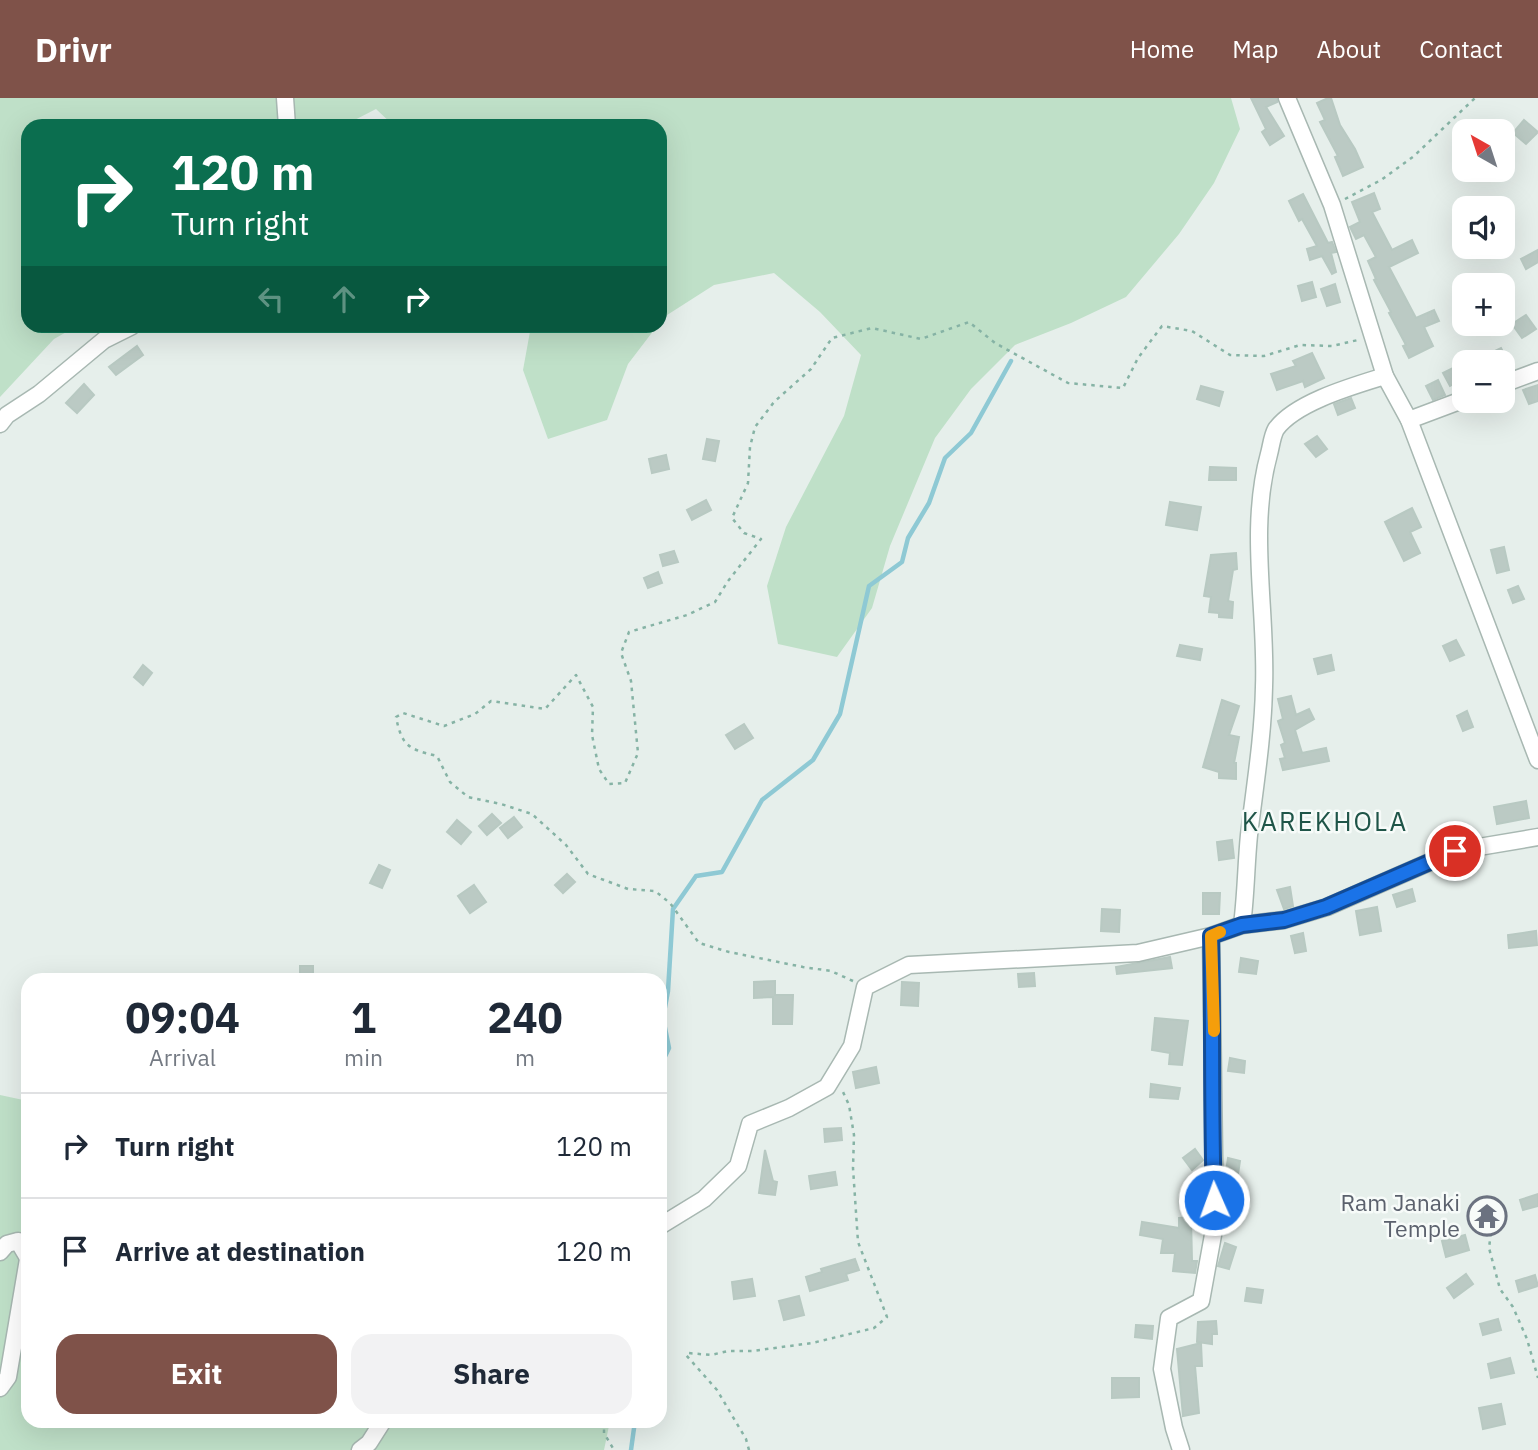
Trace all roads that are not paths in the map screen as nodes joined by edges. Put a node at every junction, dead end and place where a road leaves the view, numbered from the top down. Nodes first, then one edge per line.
1 (285, 98) edge
2 (1287, 98) edge
3 (286, 119) edge
4 (118, 333) edge
5 (1538, 371) edge
6 (1385, 376) junction
7 (1515, 380) edge
8 (1452, 404) edge
9 (1409, 421) junction
10 (0, 424) edge
11 (1538, 760) edge
12 (1538, 837) edge
13 (1242, 925) junction
14 (1211, 936) junction
15 (667, 1222) edge
16 (21, 1246) edge
17 (0, 1252) edge
18 (21, 1300) edge
19 (0, 1388) edge
20 (379, 1428) edge
21 (360, 1450) edge
22 (1181, 1450) edge

1 - 3 street
2 - 6 street
4 - 10 street
5 - 7 street
6 - 9 street
6 - 13 street
8 - 9 street
9 - 11 street
12 - 13 street
13 - 14 street
14 - 15 street
14 - 22 street
16 - 17 street
18 - 19 street
20 - 21 street

